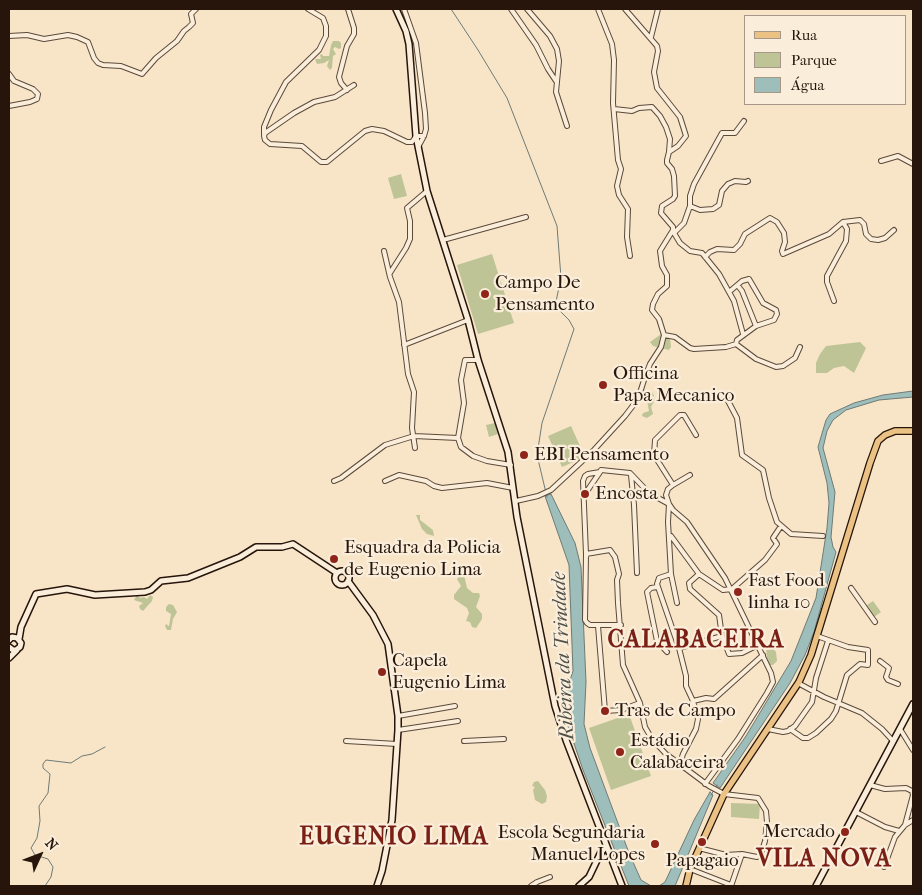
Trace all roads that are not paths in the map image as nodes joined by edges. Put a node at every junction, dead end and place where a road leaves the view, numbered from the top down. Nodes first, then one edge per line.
1 (196, 9) edge
2 (308, 9) edge
3 (348, 9) edge
4 (396, 9) edge
5 (404, 9) edge
6 (512, 9) edge
7 (527, 9) edge
8 (598, 9) edge
9 (626, 9) edge
10 (658, 9) edge
11 (9, 36) edge
12 (651, 38) junction
13 (9, 74) edge
14 (557, 81) junction
15 (354, 85) dead end
16 (347, 90) junction
17 (9, 106) edge
18 (614, 108) junction
19 (744, 121) dead end
20 (567, 126) dead end
21 (264, 136) junction
22 (416, 136) junction
23 (424, 136) junction
24 (418, 148) junction
25 (669, 152) junction
26 (881, 161) dead end
27 (913, 164) edge
28 (748, 181) dead end
29 (427, 191) junction
30 (690, 206) junction
31 (526, 217) dead end
32 (843, 222) junction
33 (894, 230) dead end
34 (674, 232) junction
35 (443, 240) junction
36 (384, 251) dead end
37 (630, 256) dead end
38 (705, 257) junction
39 (390, 273) junction
40 (738, 286) junction
41 (729, 292) junction
42 (834, 301) dead end
43 (468, 320) junction
44 (756, 326) junction
45 (743, 334) junction
46 (664, 335) junction
47 (736, 344) junction
48 (404, 345) junction
49 (800, 347) dead end
50 (478, 360) junction
51 (727, 399) dead end
52 (913, 431) edge
53 (696, 435) dead end
54 (414, 436) junction
55 (458, 438) junction
56 (415, 448) dead end
57 (511, 465) junction
58 (600, 472) junction
59 (630, 473) junction
60 (690, 475) dead end
61 (334, 481) dead end
62 (385, 481) dead end
63 (673, 485) junction
64 (513, 488) junction
65 (585, 494) junction
66 (516, 501) junction
67 (669, 504) junction
68 (781, 526) junction
69 (670, 535) junction
70 (823, 536) dead end
71 (586, 554) junction
72 (337, 573) junction
73 (637, 573) dead end
74 (671, 574) junction
75 (699, 574) junction
76 (348, 581) junction
77 (657, 587) junction
78 (852, 588) dead end
79 (732, 589) junction
80 (678, 603) dead end
81 (875, 622) dead end
82 (621, 625) junction
83 (598, 626) junction
84 (21, 627) junction
85 (722, 636) junction
86 (817, 636) junction
87 (10, 639) edge
88 (19, 639) junction
89 (828, 641) junction
90 (758, 645) junction
91 (679, 648) junction
92 (9, 649) edge
93 (18, 649) junction
94 (666, 652) dead end
95 (763, 655) junction
96 (9, 658) edge
97 (880, 661) dead end
98 (798, 683) junction
99 (898, 684) dead end
100 (815, 691) junction
101 (693, 701) junction
102 (640, 703) junction
103 (838, 703) junction
104 (913, 704) edge
105 (454, 706) dead end
106 (398, 716) junction
107 (458, 721) dead end
108 (768, 729) junction
109 (900, 729) junction
110 (398, 730) junction
111 (790, 730) junction
112 (504, 739) dead end
113 (346, 741) dead end
114 (464, 741) dead end
115 (893, 741) junction
116 (397, 744) junction
117 (913, 750) edge
118 (684, 767) junction
119 (707, 785) junction
120 (870, 785) junction
121 (722, 793) junction
122 (856, 812) junction
123 (913, 820) edge
124 (905, 824) junction
125 (900, 830) junction
126 (606, 846) junction
127 (699, 848) junction
128 (742, 854) junction
129 (884, 867) dead end
130 (690, 869) junction
131 (550, 877) dead end
132 (377, 886) edge
133 (531, 886) edge
134 (579, 886) edge
135 (622, 886) edge
136 (686, 886) edge
137 (731, 886) edge
138 (816, 886) edge

1 - 11 street
2 - 21 street
3 - 16 street
4 - 22 street
5 - 23 street
6 - 14 street
7 - 14 street
8 - 18 street
9 - 12 street
10 - 12 street
12 - 25 street
13 - 17 street
14 - 20 street
15 - 16 street
16 - 21 street
18 - 25 street
18 - 37 street
19 - 30 street
21 - 22 street
22 - 23 street
22 - 24 street
23 - 24 street
24 - 29 street
25 - 34 street
26 - 27 street
28 - 30 street
29 - 35 street
29 - 39 street
30 - 34 street
31 - 35 street
32 - 33 street
32 - 38 street
32 - 42 street
34 - 38 street
34 - 46 street
35 - 43 street
36 - 39 street
38 - 41 street
39 - 48 street
40 - 41 street
40 - 44 street
40 - 44 street
41 - 45 street
43 - 48 street
43 - 50 street
44 - 45 street
45 - 47 street
46 - 47 street
46 - 66 street
47 - 49 street
48 - 54 street
50 - 55 street
50 - 57 street
51 - 68 street
52 - 86 main road
53 - 63 street
54 - 55 street
54 - 56 street
54 - 61 street
55 - 57 street
57 - 64 street
58 - 59 street
58 - 65 street
58 - 65 street
59 - 67 street
59 - 73 street
60 - 63 street
62 - 64 street
63 - 67 street
64 - 66 street
65 - 71 street
66 - 126 street
67 - 69 street
67 - 79 street
68 - 70 street
68 - 79 street
69 - 74 street
69 - 75 street
71 - 82 street
71 - 83 street
72 - 76 street
72 - 76 street
72 - 84 street
74 - 77 street
74 - 80 street
75 - 79 street
75 - 85 street
76 - 106 street
77 - 91 street
77 - 94 street
78 - 81 street
79 - 90 street
82 - 83 street
82 - 102 street
83 - 102 street
84 - 87 street
84 - 88 street
85 - 90 street
85 - 91 street
86 - 89 street
86 - 98 main road
87 - 88 street
88 - 93 street
89 - 100 street
89 - 103 street
90 - 95 street
91 - 101 street
92 - 93 street
93 - 96 street
95 - 101 street
95 - 119 street
97 - 99 street
98 - 100 street
98 - 108 main road
100 - 103 street
100 - 111 street
101 - 118 street
102 - 118 street
103 - 111 street
103 - 115 street
104 - 109 street
105 - 106 street
106 - 110 street
107 - 110 street
108 - 111 street
108 - 121 main road
109 - 115 street
109 - 117 street
110 - 116 street
112 - 114 street
113 - 116 street
115 - 120 street
116 - 132 street
118 - 119 street
119 - 121 street
120 - 122 street
120 - 124 street
121 - 127 main road
121 - 128 street
122 - 125 street
122 - 138 street
123 - 124 street
124 - 125 street
125 - 129 street
126 - 134 street
126 - 135 street
127 - 128 street
127 - 130 main road
128 - 137 street
130 - 136 main road
130 - 137 street
131 - 133 street

